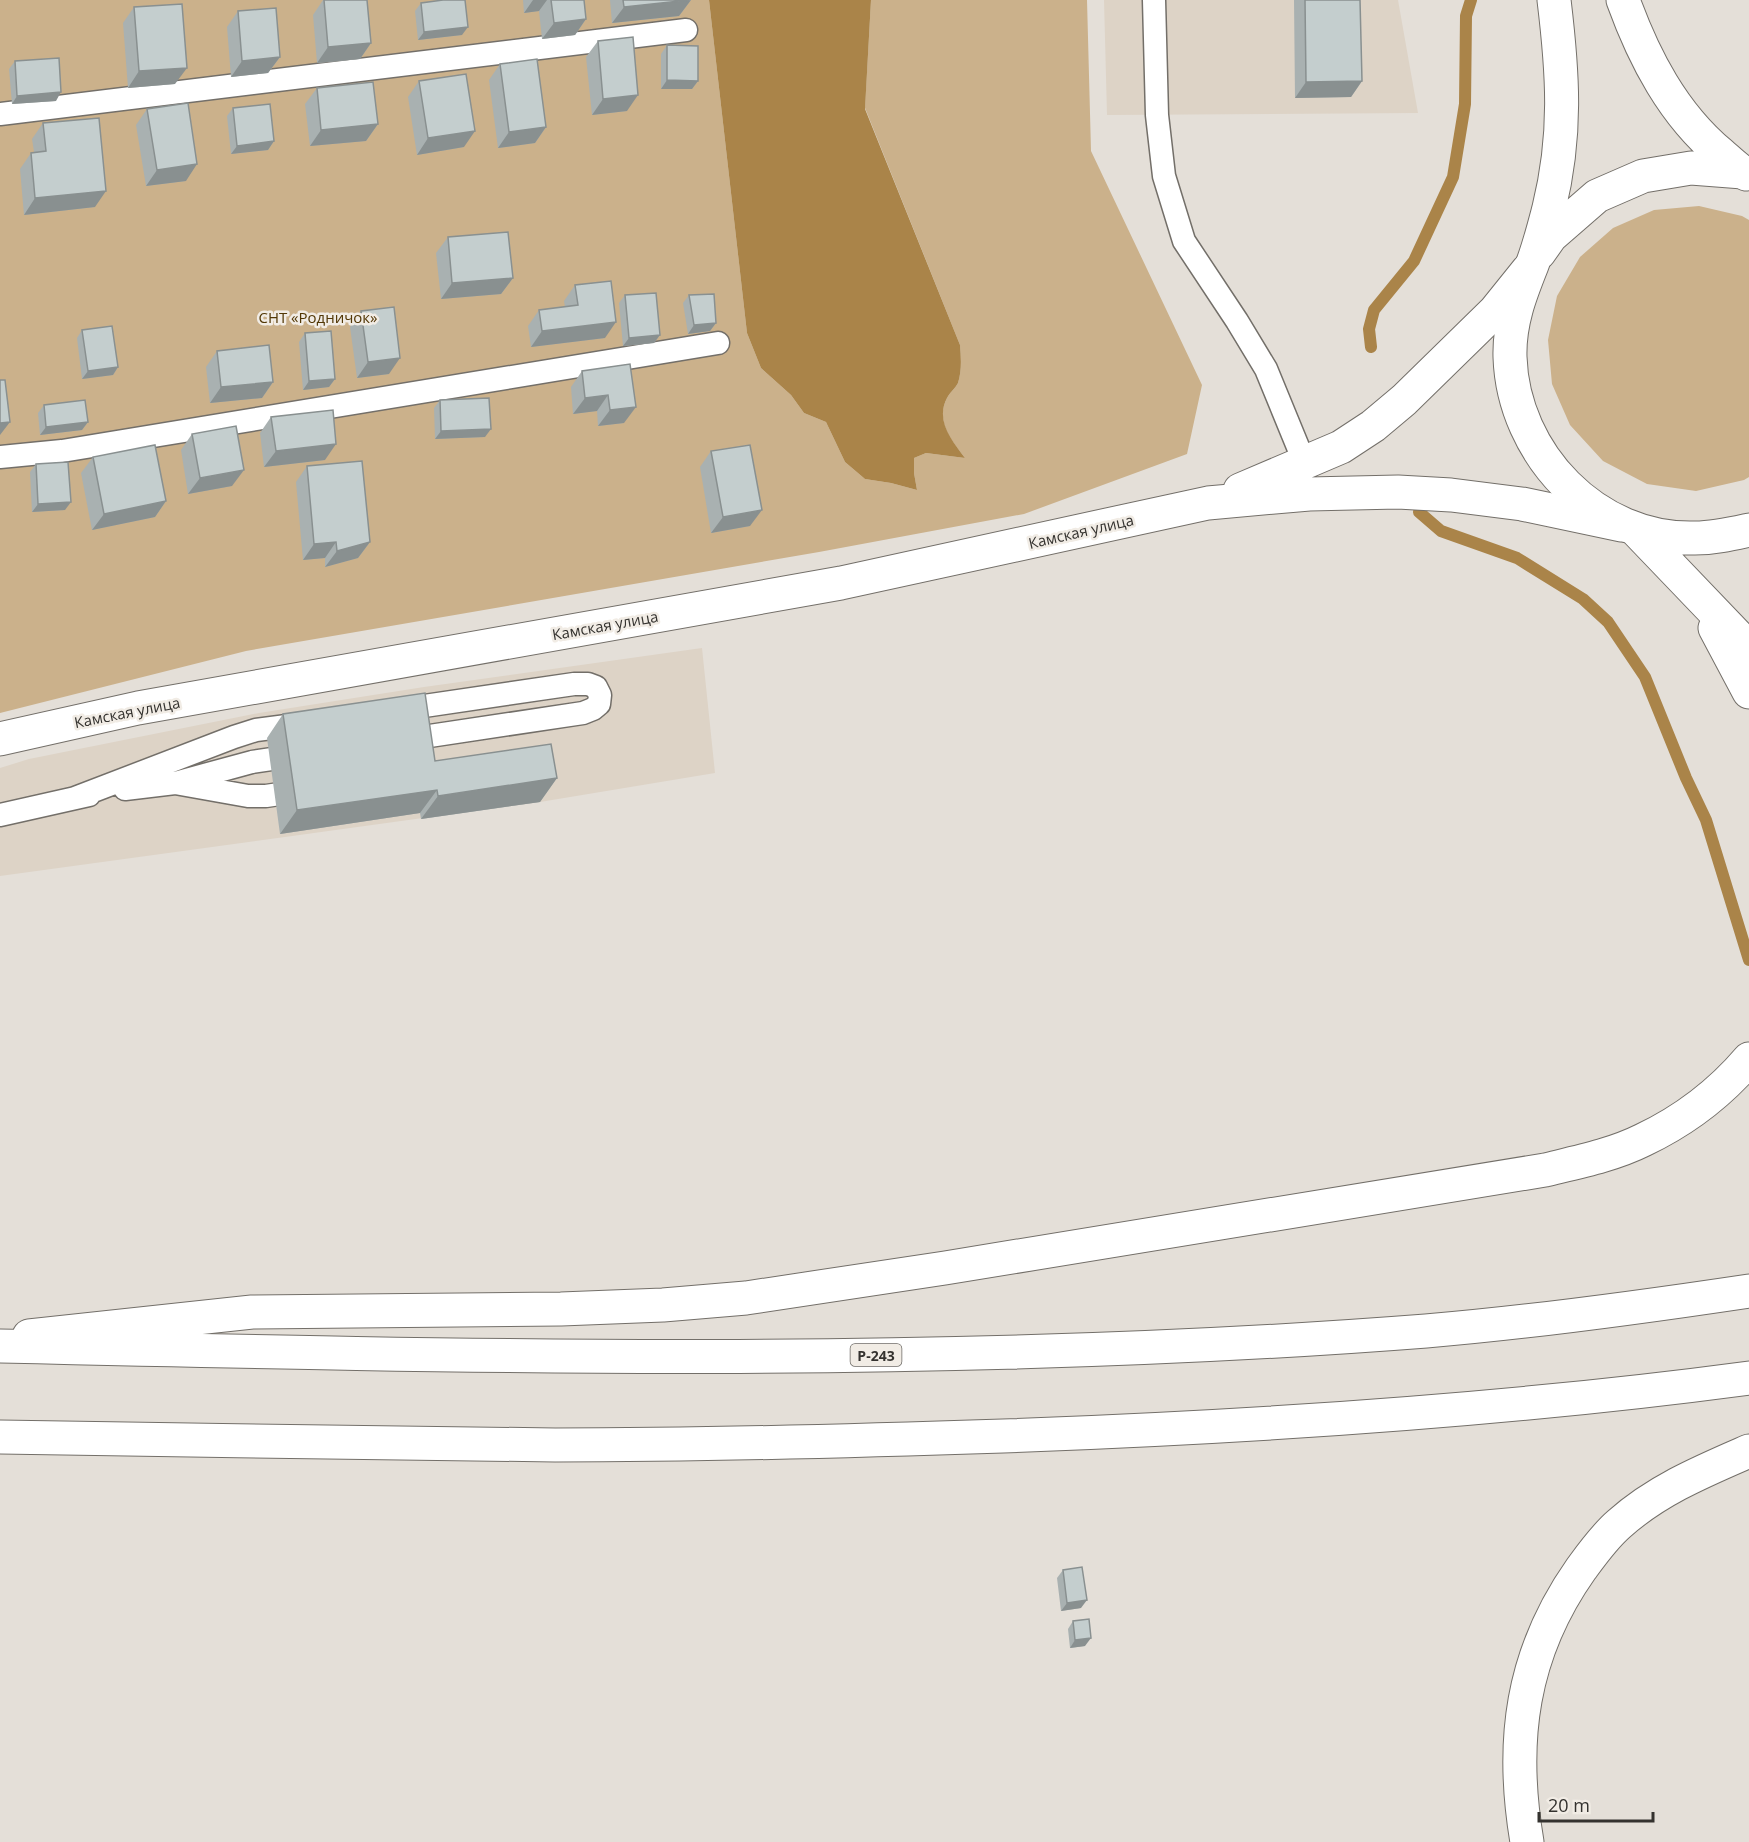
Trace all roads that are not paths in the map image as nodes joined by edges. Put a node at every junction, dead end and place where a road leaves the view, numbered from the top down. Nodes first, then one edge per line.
1 (1154, 0) edge
2 (1554, 0) edge
3 (1623, 0) edge
4 (686, 30) dead end
5 (0, 114) edge
6 (1747, 173) edge
7 (1533, 263) junction
8 (718, 343) dead end
9 (0, 457) edge
10 (1305, 464) junction
11 (1208, 503) junction
12 (1634, 528) junction
13 (1749, 530) edge
14 (1694, 590) junction
15 (1749, 648) edge
16 (1749, 692) edge
17 (373, 713) edge
18 (326, 720) edge
19 (0, 739) edge
20 (381, 743) edge
21 (322, 752) edge
22 (175, 783) junction
23 (324, 788) edge
24 (75, 798) junction
25 (0, 815) edge
26 (1749, 1059) edge
27 (1749, 1292) edge
28 (0, 1339) edge
29 (0, 1346) edge
30 (1749, 1378) edge
31 (0, 1437) edge
32 (1749, 1451) edge
33 (1527, 1842) edge

1 - 10 lane
2 - 7 main road
3 - 6 main road
4 - 5 lane
6 - 7 main road
7 - 10 main road
7 - 12 main road
8 - 9 lane
10 - 11 main road
11 - 12 main road
11 - 19 main road, Камская улица
12 - 13 main road
12 - 14 main road
14 - 15 main road
14 - 16 main road
17 - 20 lane
18 - 24 lane
21 - 22 lane
22 - 23 lane
22 - 24 lane
24 - 25 lane
26 - 28 main road
27 - 29 main road, Р-243
30 - 31 main road
32 - 33 main road

